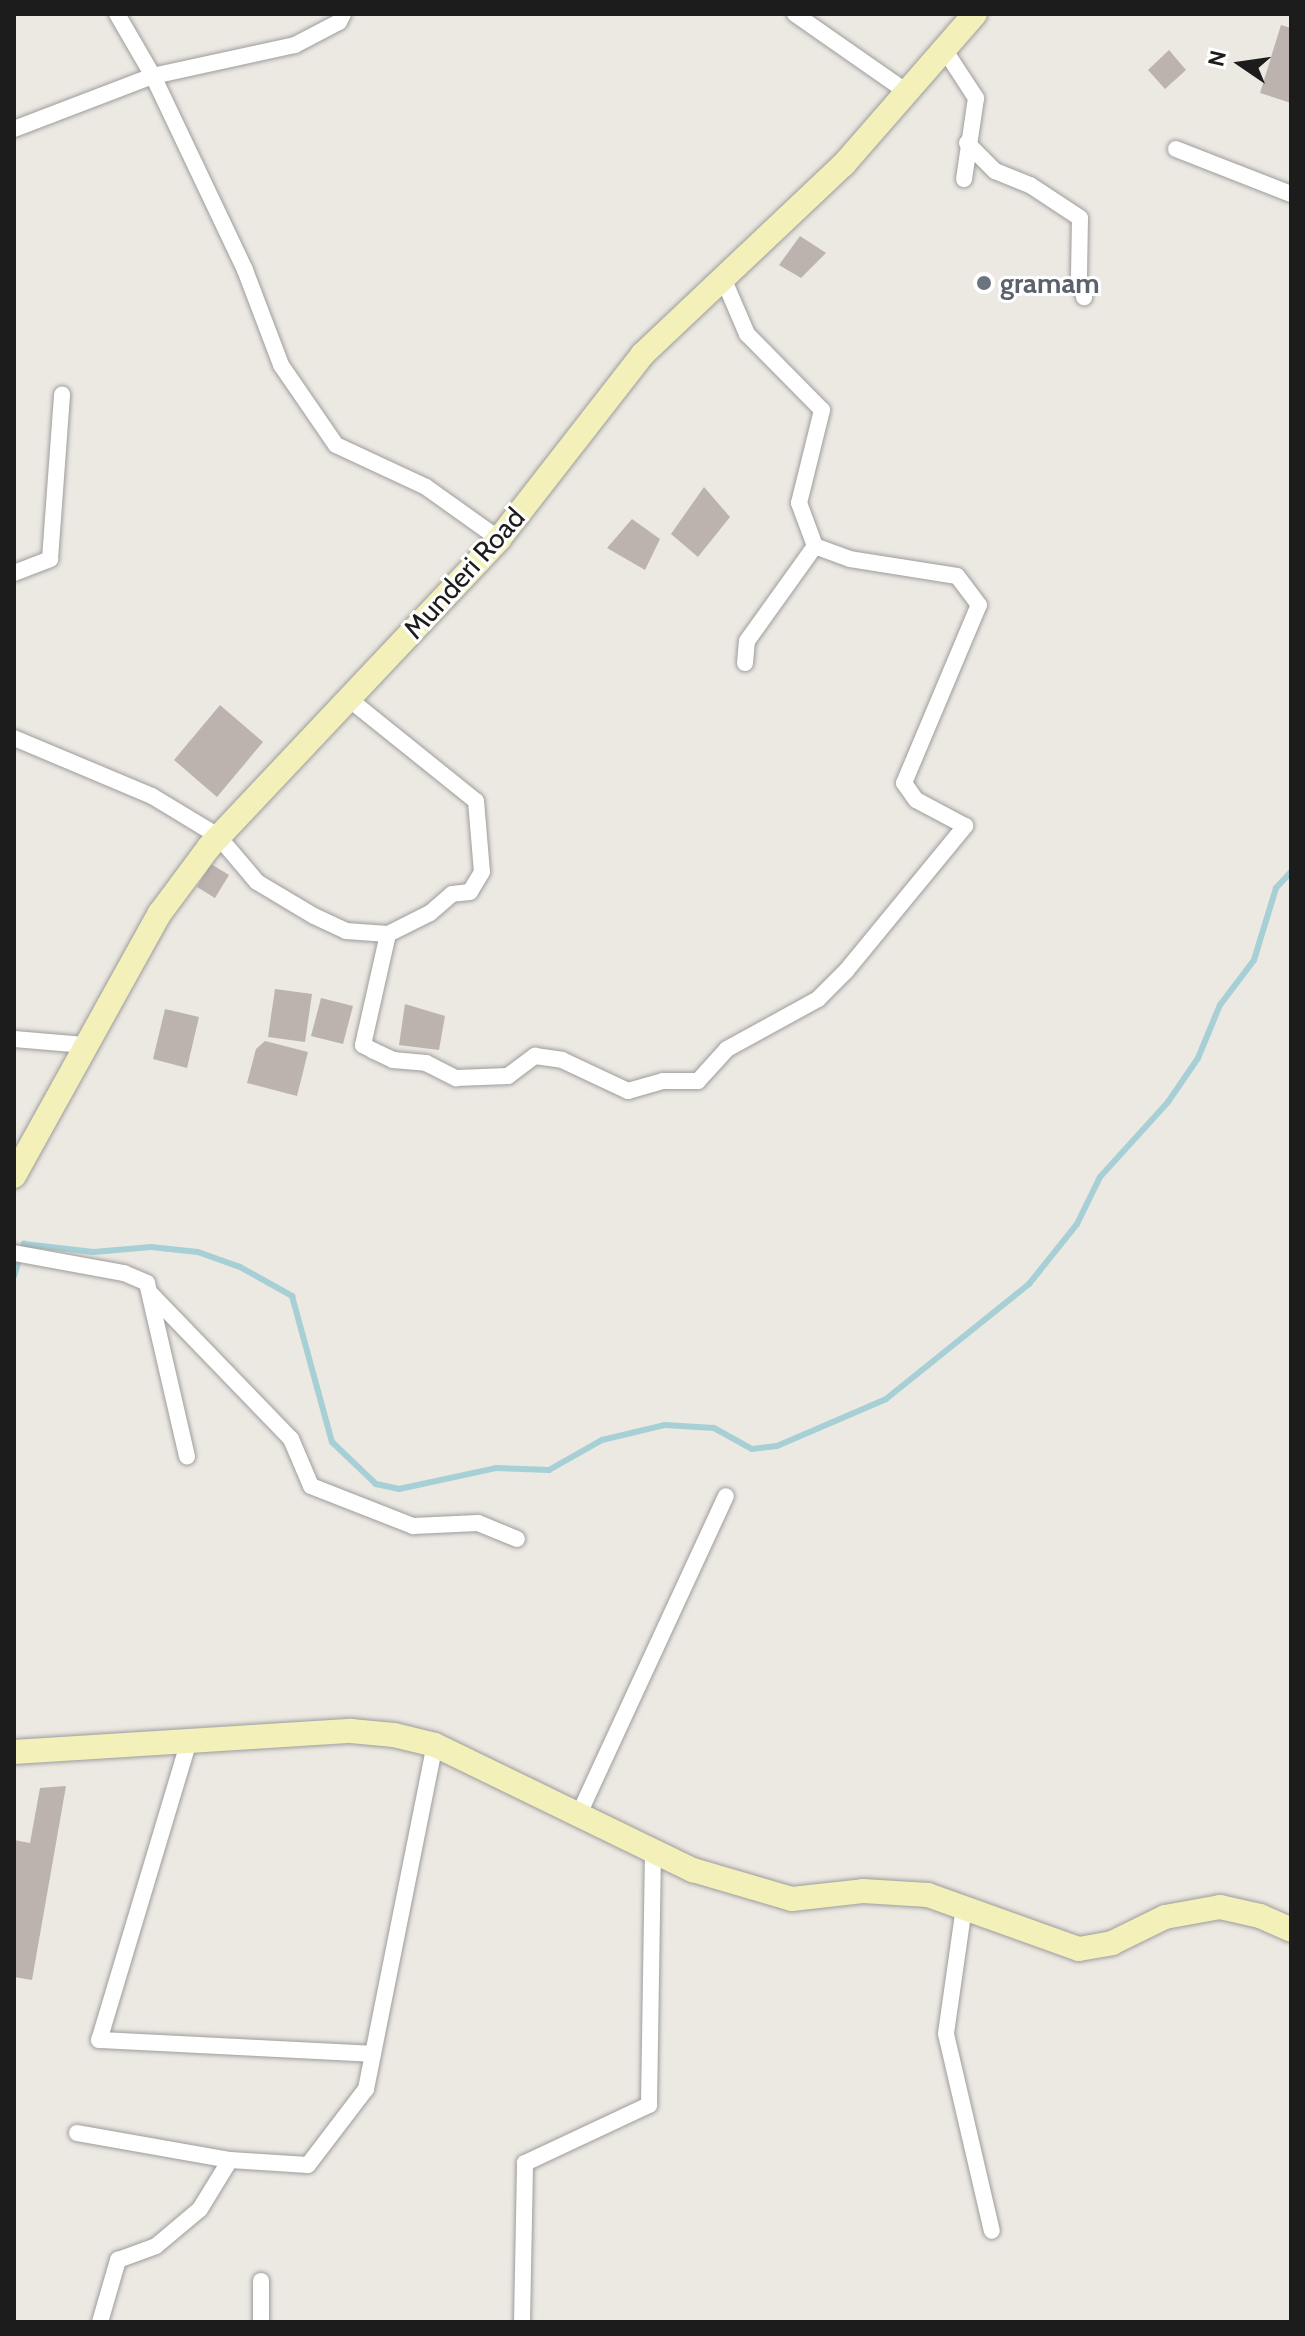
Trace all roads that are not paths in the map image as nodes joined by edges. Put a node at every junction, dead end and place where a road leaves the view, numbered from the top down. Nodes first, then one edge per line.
1 (117, 14) edge
2 (343, 14) edge
3 (795, 14) edge
4 (975, 14) edge
5 (944, 49) junction
6 (153, 76) junction
7 (907, 92) junction
8 (14, 129) edge
9 (967, 143) junction
10 (1176, 149) dead end
11 (964, 179) dead end
12 (1291, 194) edge
13 (723, 278) junction
14 (1084, 297) dead end
15 (62, 394) dead end
16 (499, 539) junction
17 (815, 546) junction
18 (14, 573) edge
19 (745, 663) dead end
20 (349, 699) junction
21 (14, 738) edge
22 (218, 836) junction
23 (388, 934) junction
24 (14, 1039) edge
25 (85, 1045) junction
26 (14, 1176) edge
27 (14, 1253) edge
28 (150, 1293) junction
29 (187, 1456) dead end
30 (726, 1496) dead end
31 (517, 1539) dead end
32 (188, 1744) junction
33 (435, 1745) junction
34 (14, 1752) edge
35 (579, 1814) junction
36 (653, 1852) junction
37 (964, 1907) junction
38 (1291, 1930) edge
39 (373, 2054) junction
40 (77, 2133) dead end
41 (230, 2160) junction
42 (992, 2231) dead end
43 (261, 2281) dead end
44 (100, 2322) edge
45 (261, 2322) edge
46 (522, 2322) edge

1 - 6 street
2 - 6 street
3 - 7 street
4 - 5 main road, Munderi Road
5 - 7 main road, Munderi Road
5 - 9 street
6 - 8 street
6 - 16 street
7 - 13 main road, Munderi Road
9 - 11 street
9 - 14 street
10 - 12 street
13 - 16 main road, Munderi Road
13 - 17 street
15 - 18 street
16 - 20 main road, Munderi Road
17 - 19 street
17 - 23 street
20 - 22 main road, Munderi Road
20 - 23 street
21 - 22 street
22 - 23 street
22 - 25 main road, Munderi Road
24 - 25 street
25 - 26 main road, Munderi Road
27 - 28 street
28 - 29 street
28 - 31 street
30 - 35 street
32 - 33 main road
32 - 34 main road
32 - 39 street
33 - 35 main road
33 - 39 street
35 - 36 main road
36 - 37 main road
36 - 46 street
37 - 38 main road
37 - 42 street
39 - 41 street
40 - 41 street
41 - 44 street
43 - 45 street

